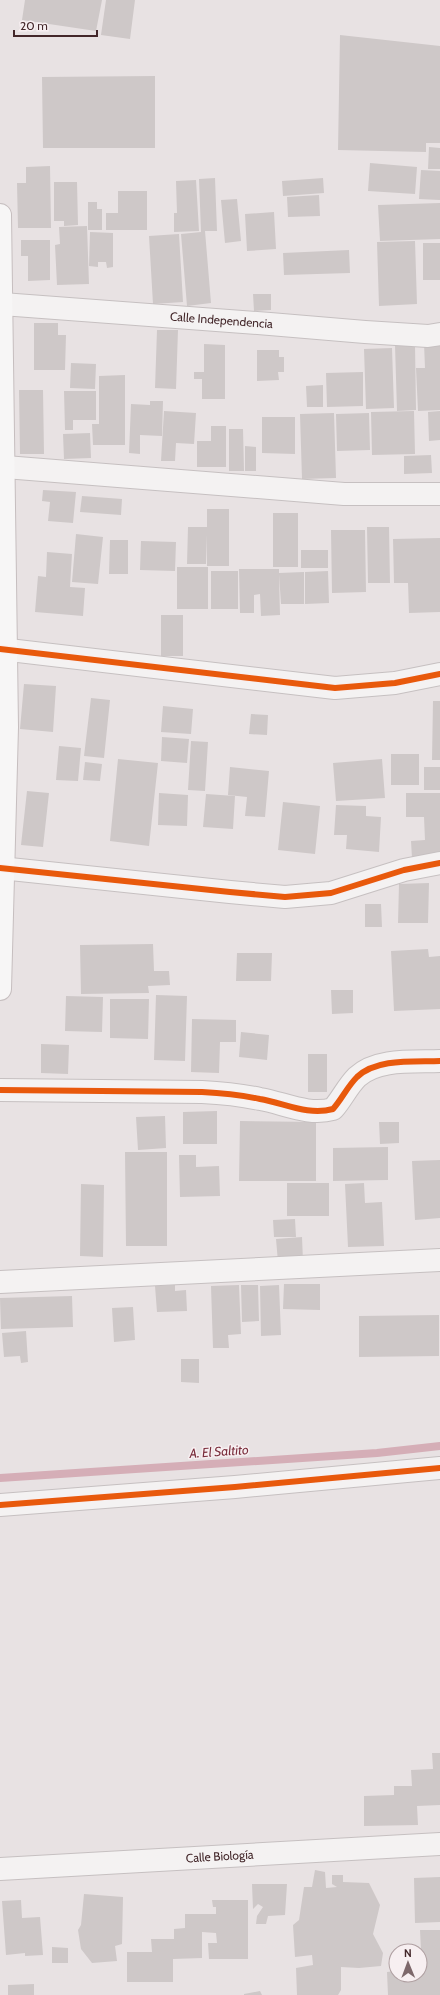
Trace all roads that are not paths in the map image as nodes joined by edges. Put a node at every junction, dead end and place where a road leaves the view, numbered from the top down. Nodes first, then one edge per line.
1 (0, 215) edge
2 (2, 304) junction
3 (440, 334) edge
4 (4, 467) junction
5 (440, 494) edge
6 (3, 650) edge
7 (440, 674) edge
8 (440, 863) edge
9 (2, 868) edge
10 (0, 989) edge
11 (440, 1061) edge
12 (0, 1090) edge
13 (440, 1260) edge
14 (0, 1282) edge
15 (440, 1468) edge
16 (0, 1505) edge
17 (440, 1844) edge
18 (0, 1869) edge

1 - 2 main road
2 - 3 street, Calle Independencia
2 - 4 main road
4 - 5 street
4 - 6 main road
6 - 7 street
6 - 9 main road
8 - 9 street
9 - 10 main road
11 - 12 street
13 - 14 street
15 - 16 street
17 - 18 street, Calle Biología

